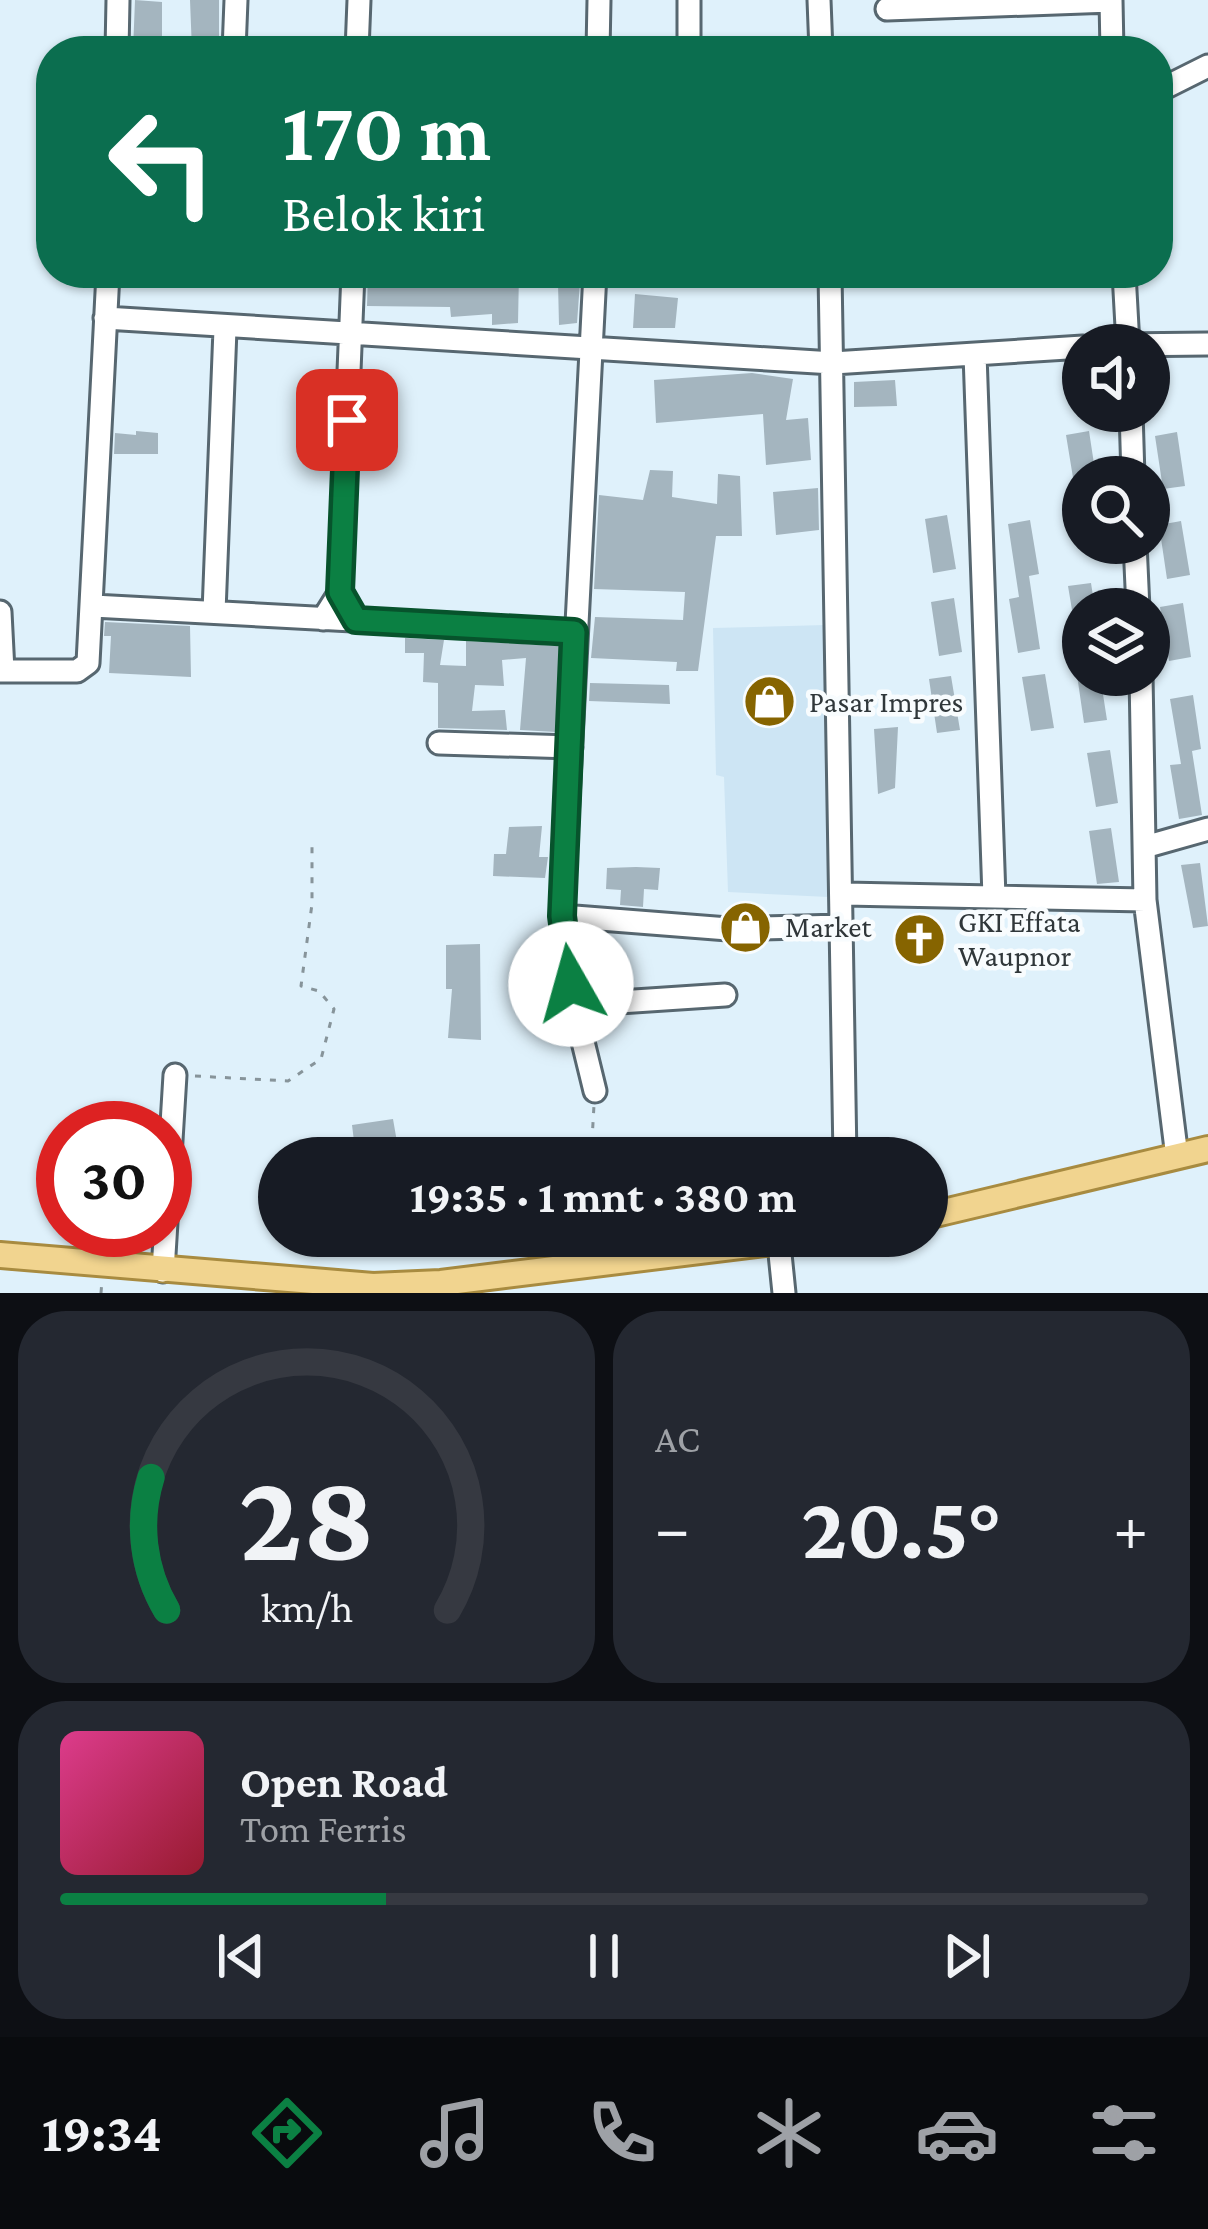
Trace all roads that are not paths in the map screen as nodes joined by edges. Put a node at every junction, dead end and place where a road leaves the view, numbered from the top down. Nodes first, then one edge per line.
1 (118, 0) edge
2 (236, 0) edge
3 (358, 0) edge
4 (599, 0) edge
5 (689, 0) edge
6 (819, 0) edge
7 (1111, 0) edge
8 (887, 9) dead end
9 (117, 36) edge
10 (235, 36) edge
11 (357, 36) edge
12 (598, 36) edge
13 (689, 36) edge
14 (820, 36) edge
15 (1112, 36) edge
16 (1208, 66) edge
17 (1173, 84) edge
18 (107, 288) edge
19 (353, 288) edge
20 (595, 288) edge
21 (830, 288) edge
22 (1125, 288) edge
23 (105, 318) junction
24 (1127, 324) edge
25 (225, 328) junction
26 (351, 334) junction
27 (1170, 344) edge
28 (1208, 344) edge
29 (594, 347) junction
30 (1062, 348) edge
31 (975, 354) junction
32 (833, 363) junction
33 (340, 592) junction
34 (93, 606) junction
35 (0, 612) edge
36 (214, 612) junction
37 (323, 620) junction
38 (356, 620) junction
39 (574, 632) junction
40 (2, 671) edge
41 (1142, 696) edge
42 (440, 743) dead end
43 (571, 747) junction
44 (1208, 830) edge
45 (1148, 846) junction
46 (844, 894) junction
47 (994, 897) junction
48 (1145, 900) junction
49 (562, 916) junction
50 (842, 926) junction
51 (725, 994) dead end
52 (574, 1005) junction
53 (175, 1075) road end
54 (595, 1091) road end
55 (845, 1137) edge
56 (1208, 1149) edge
57 (1177, 1157) junction
58 (948, 1211) edge
59 (0, 1255) edge
60 (666, 1257) edge
61 (780, 1257) edge
62 (163, 1271) junction
63 (784, 1293) edge

1 - 9 street
2 - 10 street
3 - 11 street
4 - 12 street
5 - 13 street
6 - 14 street
7 - 8 street
7 - 15 street
16 - 17 street
18 - 23 street
19 - 26 street
20 - 29 street
21 - 32 street
22 - 24 street
23 - 25 street
23 - 34 street
25 - 26 street
25 - 36 street
26 - 29 street
26 - 33 street
27 - 28 street
29 - 32 street
29 - 39 street
30 - 31 street
31 - 32 street
31 - 47 street
32 - 46 street
33 - 37 street
33 - 38 street
34 - 36 street
34 - 40 street
35 - 40 street
36 - 37 street
37 - 38 street
38 - 39 street
39 - 43 street
41 - 45 street
42 - 43 street
43 - 49 street
44 - 45 street
45 - 48 street
46 - 47 street
46 - 50 street
47 - 48 street
48 - 57 street
49 - 50 street
49 - 52 street
50 - 55 street
51 - 52 street
52 - 54 street
53 - 62 street
56 - 57 main road
57 - 58 main road
59 - 62 main road
60 - 62 main road
61 - 63 street

